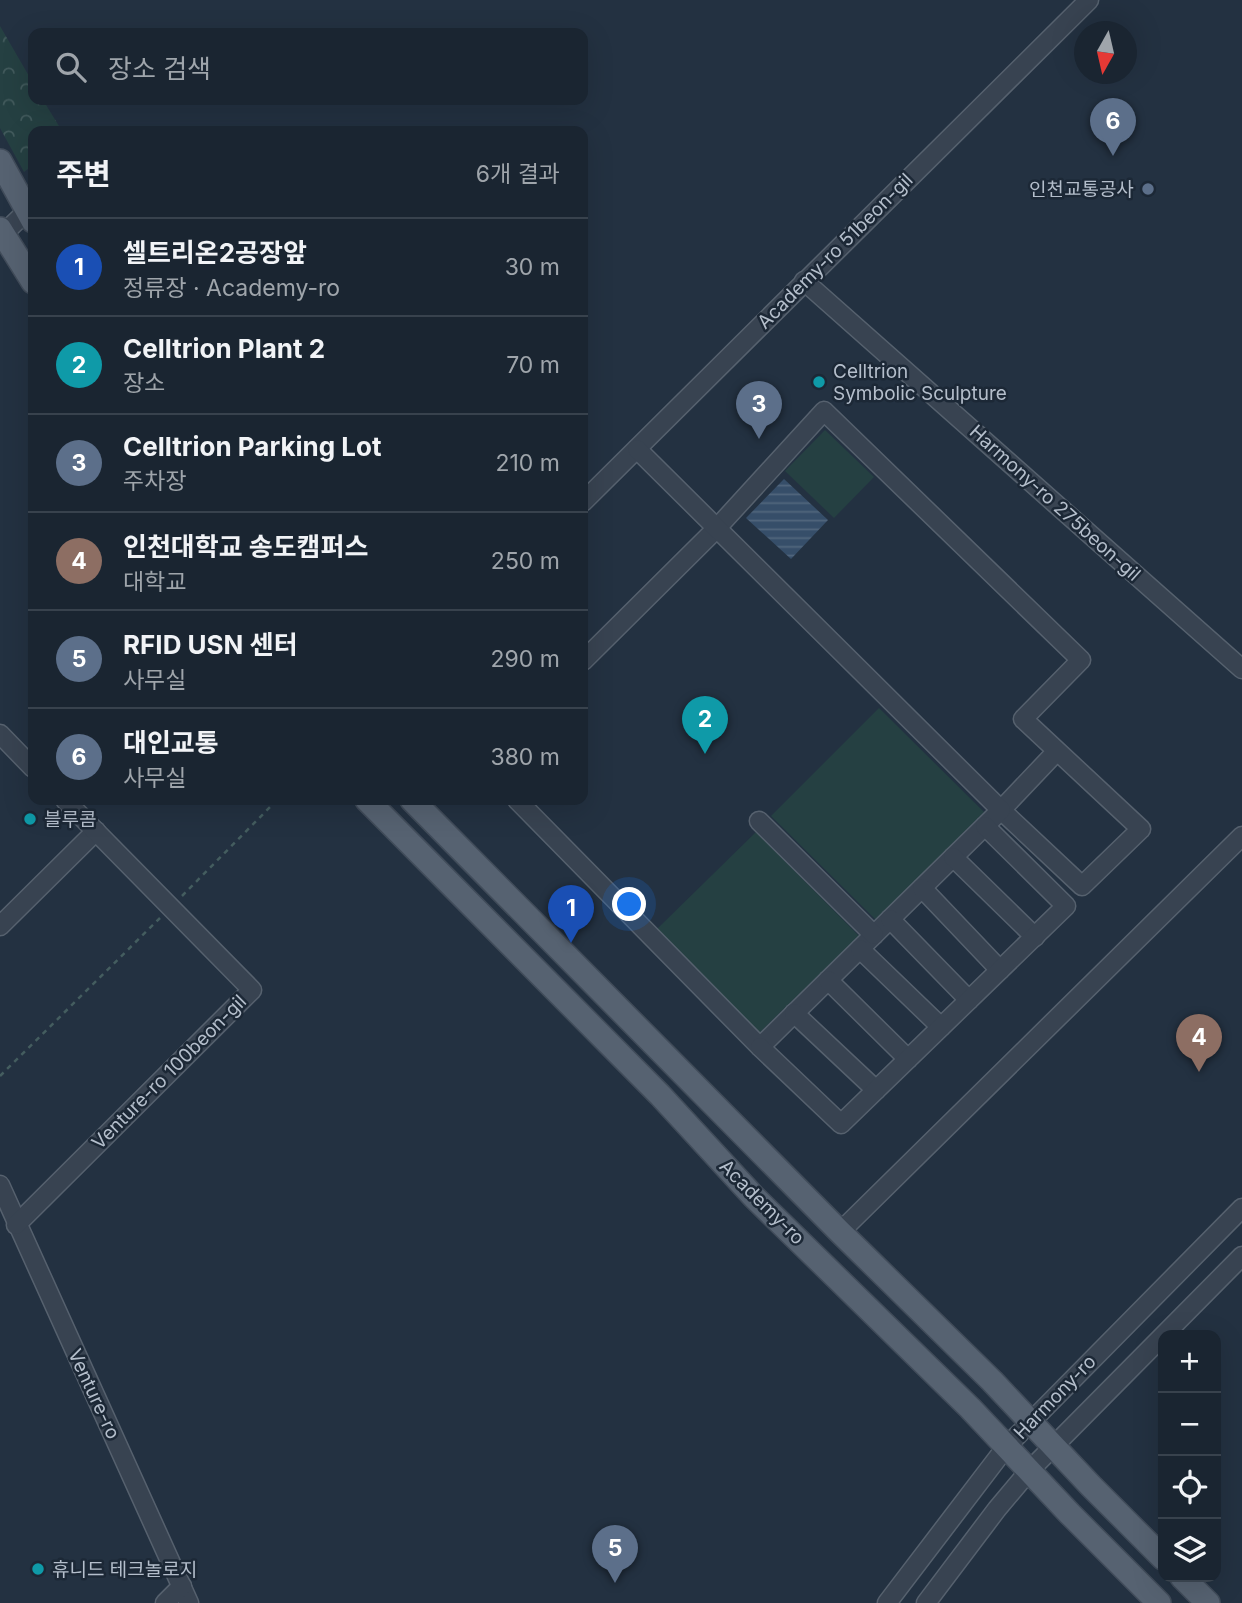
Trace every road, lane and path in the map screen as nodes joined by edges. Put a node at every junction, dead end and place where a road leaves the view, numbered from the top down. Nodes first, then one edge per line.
1 (1088, 0) edge
2 (0, 161) edge
3 (28, 212) edge
4 (28, 217) edge
5 (1, 233) edge
6 (28, 274) edge
7 (804, 281) junction
8 (636, 449) junction
9 (588, 497) edge
10 (717, 528) junction
11 (588, 657) edge
12 (1242, 669) edge
13 (0, 734) edge
14 (1057, 751) junction
15 (28, 763) edge
16 (70, 805) edge
17 (272, 805) edge
18 (372, 805) edge
19 (417, 805) edge
20 (522, 805) edge
21 (1001, 810) junction
22 (759, 821) dead end
23 (985, 826) junction
24 (96, 831) junction
25 (1242, 836) edge
26 (954, 857) junction
27 (922, 888) junction
28 (171, 908) junction
29 (890, 919) junction
30 (0, 926) edge
31 (874, 935) junction
32 (1035, 937) junction
33 (860, 949) junction
34 (1000, 970) junction
35 (828, 980) junction
36 (970, 1000) junction
37 (794, 1013) junction
38 (941, 1027) junction
39 (760, 1047) junction
40 (908, 1059) junction
41 (0, 1076) edge
42 (877, 1090) junction
43 (0, 1185) edge
44 (1242, 1208) edge
45 (16, 1225) junction
46 (840, 1232) junction
47 (1242, 1256) edge
48 (1030, 1422) junction
49 (1052, 1446) junction
50 (1006, 1447) junction
51 (1029, 1471) junction
52 (1158, 1553) edge
53 (1187, 1582) edge
54 (182, 1586) junction
55 (165, 1603) edge
56 (189, 1603) edge
57 (887, 1603) edge
58 (926, 1603) edge
59 (1159, 1603) edge
60 (1208, 1603) edge

1 - 7 street, Academy-ro 51beon-gil
2 - 3 main road
4 - 5 street
5 - 6 main road
7 - 8 street, Academy-ro 51beon-gil
7 - 12 street, Harmony-ro 275beon-gil
8 - 9 street, Academy-ro 51beon-gil
8 - 10 street
10 - 11 street
10 - 14 street
10 - 21 street
13 - 15 street
14 - 21 street
14 - 21 street
16 - 24 street, Venture-ro 100beon-gil
17 - 28 path
18 - 50 main road, Academy-ro
19 - 46 main road, Academy-ro
20 - 39 street
21 - 23 street
22 - 31 street
23 - 26 street
23 - 32 street
24 - 28 street, Venture-ro 100beon-gil
24 - 30 street
25 - 46 street
26 - 27 street
26 - 32 street
27 - 29 street
27 - 34 street
28 - 41 path
28 - 45 street, Venture-ro 100beon-gil
29 - 31 street
29 - 36 street
31 - 33 street
32 - 34 street
33 - 35 street
33 - 38 street
34 - 36 street
35 - 37 street
35 - 40 street
36 - 38 street
37 - 39 street
37 - 42 street
38 - 40 street
39 - 42 street
40 - 42 street
43 - 45 street, Venture-ro
44 - 48 street, Harmony-ro
45 - 54 street, Venture-ro
46 - 48 main road, Academy-ro
47 - 49 street, Harmony-ro
48 - 49 main road, Academy-ro
48 - 50 street, Harmony-ro
49 - 51 street, Harmony-ro
49 - 52 main road, Academy-ro
50 - 51 main road, Academy-ro
50 - 57 street, Harmony-ro
51 - 58 street, Harmony-ro
51 - 59 main road, Academy-ro
53 - 60 main road
54 - 55 street
54 - 56 street, Venture-ro

